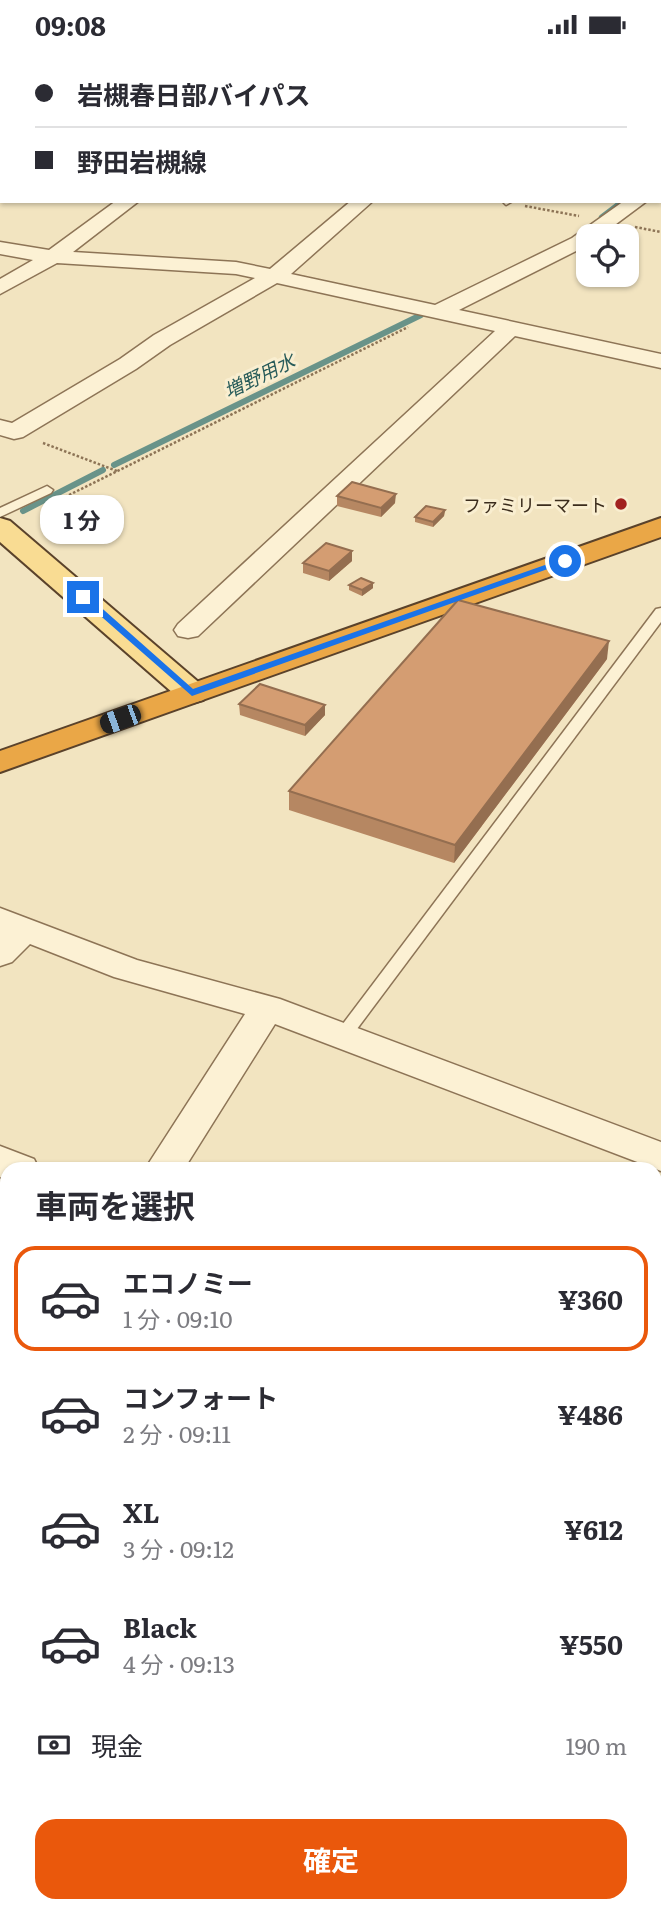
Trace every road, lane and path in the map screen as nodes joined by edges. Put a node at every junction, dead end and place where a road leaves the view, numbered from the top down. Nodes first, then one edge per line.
1 (126, 203) edge
2 (361, 203) edge
3 (512, 203) edge
4 (634, 203) edge
5 (610, 222) junction
6 (0, 248) edge
7 (53, 257) junction
8 (275, 275) junction
9 (0, 288) edge
10 (440, 311) junction
11 (512, 327) junction
12 (661, 361) edge
13 (7, 430) edge
14 (118, 471) junction
15 (47, 490) dead end
16 (60, 500) dead end
17 (661, 512) edge
18 (0, 513) edge
19 (0, 527) edge
20 (661, 527) edge
21 (661, 613) edge
22 (188, 630) dead end
23 (184, 685) junction
24 (0, 740) edge
25 (0, 762) edge
26 (12, 924) edge
27 (0, 954) edge
28 (267, 1008) junction
29 (342, 1037) junction
30 (661, 1157) edge
31 (168, 1162) edge

1 - 7 street
2 - 8 street
3 - 5 path
4 - 5 street
5 - 10 street
6 - 7 street
7 - 8 street
7 - 9 street
8 - 10 street
8 - 13 street
10 - 11 street
10 - 14 path
11 - 12 street
11 - 22 street
13 - 14 path
14 - 16 path
15 - 18 lane
17 - 23 highway
19 - 23 main road
20 - 23 highway
21 - 29 lane
23 - 24 highway
23 - 25 highway
26 - 27 street
26 - 28 street
28 - 29 street
28 - 31 street
29 - 30 street

